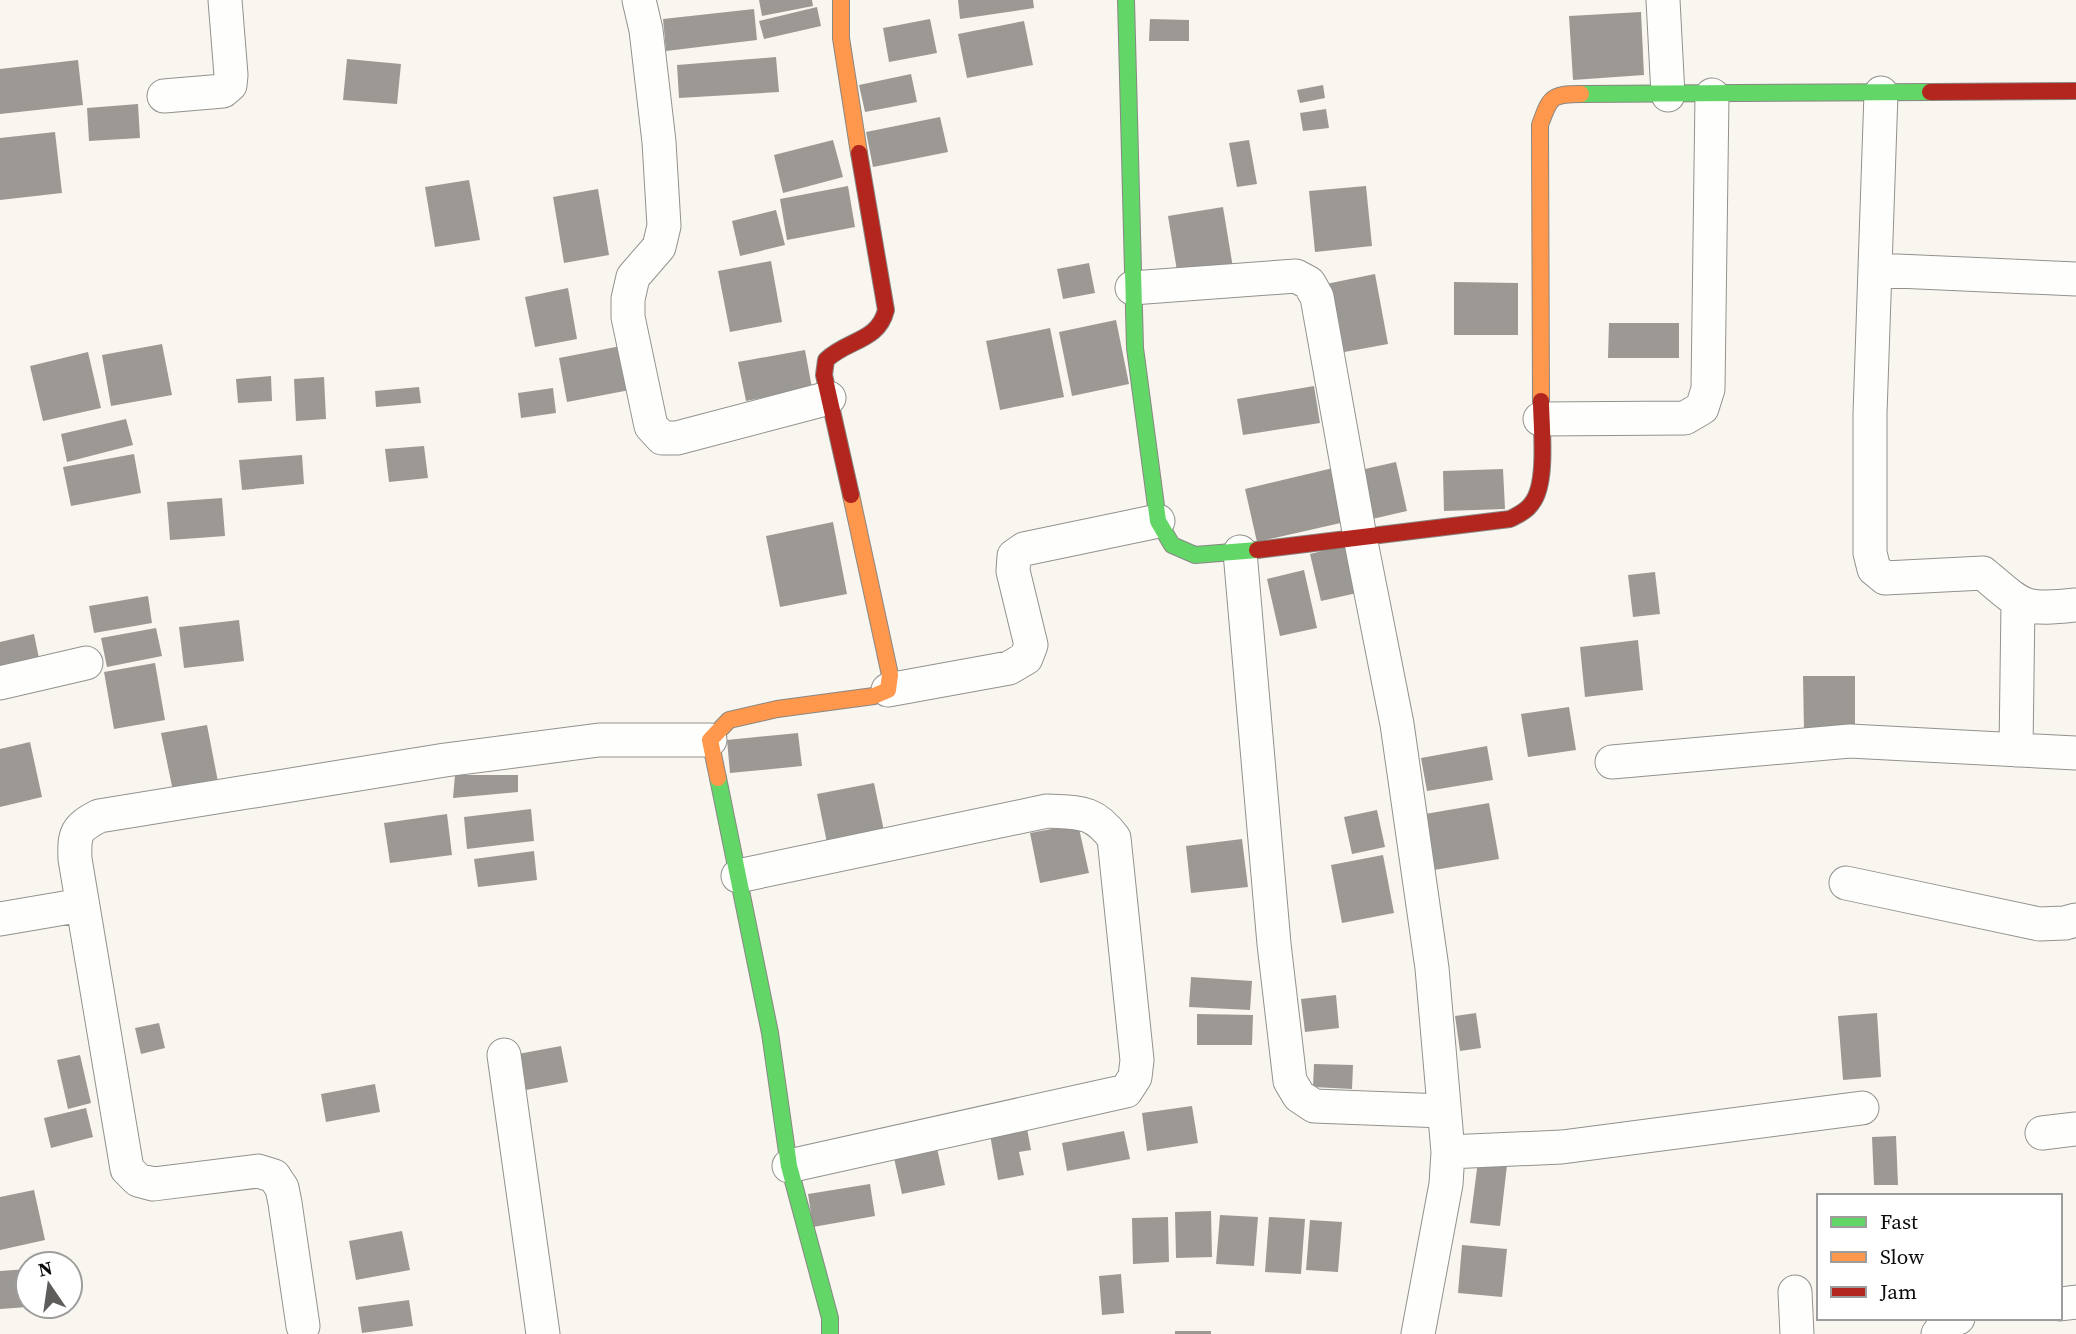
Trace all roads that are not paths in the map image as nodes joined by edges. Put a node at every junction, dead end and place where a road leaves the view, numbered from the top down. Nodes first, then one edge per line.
1 (225, 0) edge
2 (639, 0) edge
3 (842, 0) edge
4 (1126, 0) edge
5 (1663, 0) edge
6 (2076, 90) edge
7 (1881, 93) junction
8 (1668, 95) junction
9 (1712, 95) junction
10 (164, 96) dead end
11 (1875, 270) junction
12 (2076, 279) edge
13 (1132, 288) junction
14 (829, 398) junction
15 (1541, 419) junction
16 (1158, 521) junction
17 (1360, 537) junction
18 (1240, 552) junction
19 (2018, 603) junction
20 (2076, 605) edge
21 (86, 663) dead end
22 (0, 683) edge
23 (888, 690) junction
24 (710, 740) junction
25 (2016, 750) junction
26 (2076, 752) edge
27 (1612, 762) dead end
28 (738, 876) junction
29 (1846, 883) dead end
30 (82, 905) junction
31 (0, 919) edge
32 (2076, 920) edge
33 (504, 1055) dead end
34 (1863, 1108) dead end
35 (1444, 1111) junction
36 (2076, 1129) edge
37 (2042, 1133) dead end
38 (1448, 1152) junction
39 (789, 1166) junction
40 (1795, 1292) dead end
41 (1952, 1320) edge
42 (303, 1326) dead end
43 (543, 1334) edge
44 (830, 1334) edge
45 (1418, 1334) edge
46 (1797, 1334) edge
47 (1938, 1334) edge

1 - 10 street
2 - 14 street
3 - 14 street
4 - 13 street
5 - 8 street
6 - 7 street
7 - 9 street
7 - 11 street
8 - 9 street
8 - 15 street
9 - 15 street
11 - 12 street
11 - 19 street
13 - 16 street
13 - 17 street
14 - 23 street
15 - 17 street
16 - 18 street
16 - 23 street
17 - 18 street
17 - 35 street
18 - 35 street
19 - 20 street
19 - 25 street
21 - 22 street
23 - 24 street
24 - 28 street
24 - 30 street
25 - 26 street
25 - 27 street
28 - 39 street
28 - 39 street
29 - 32 street
30 - 31 street
30 - 42 street
33 - 43 street
34 - 38 street
35 - 38 street
36 - 37 street
38 - 45 street
39 - 44 street
40 - 46 street
41 - 47 street

